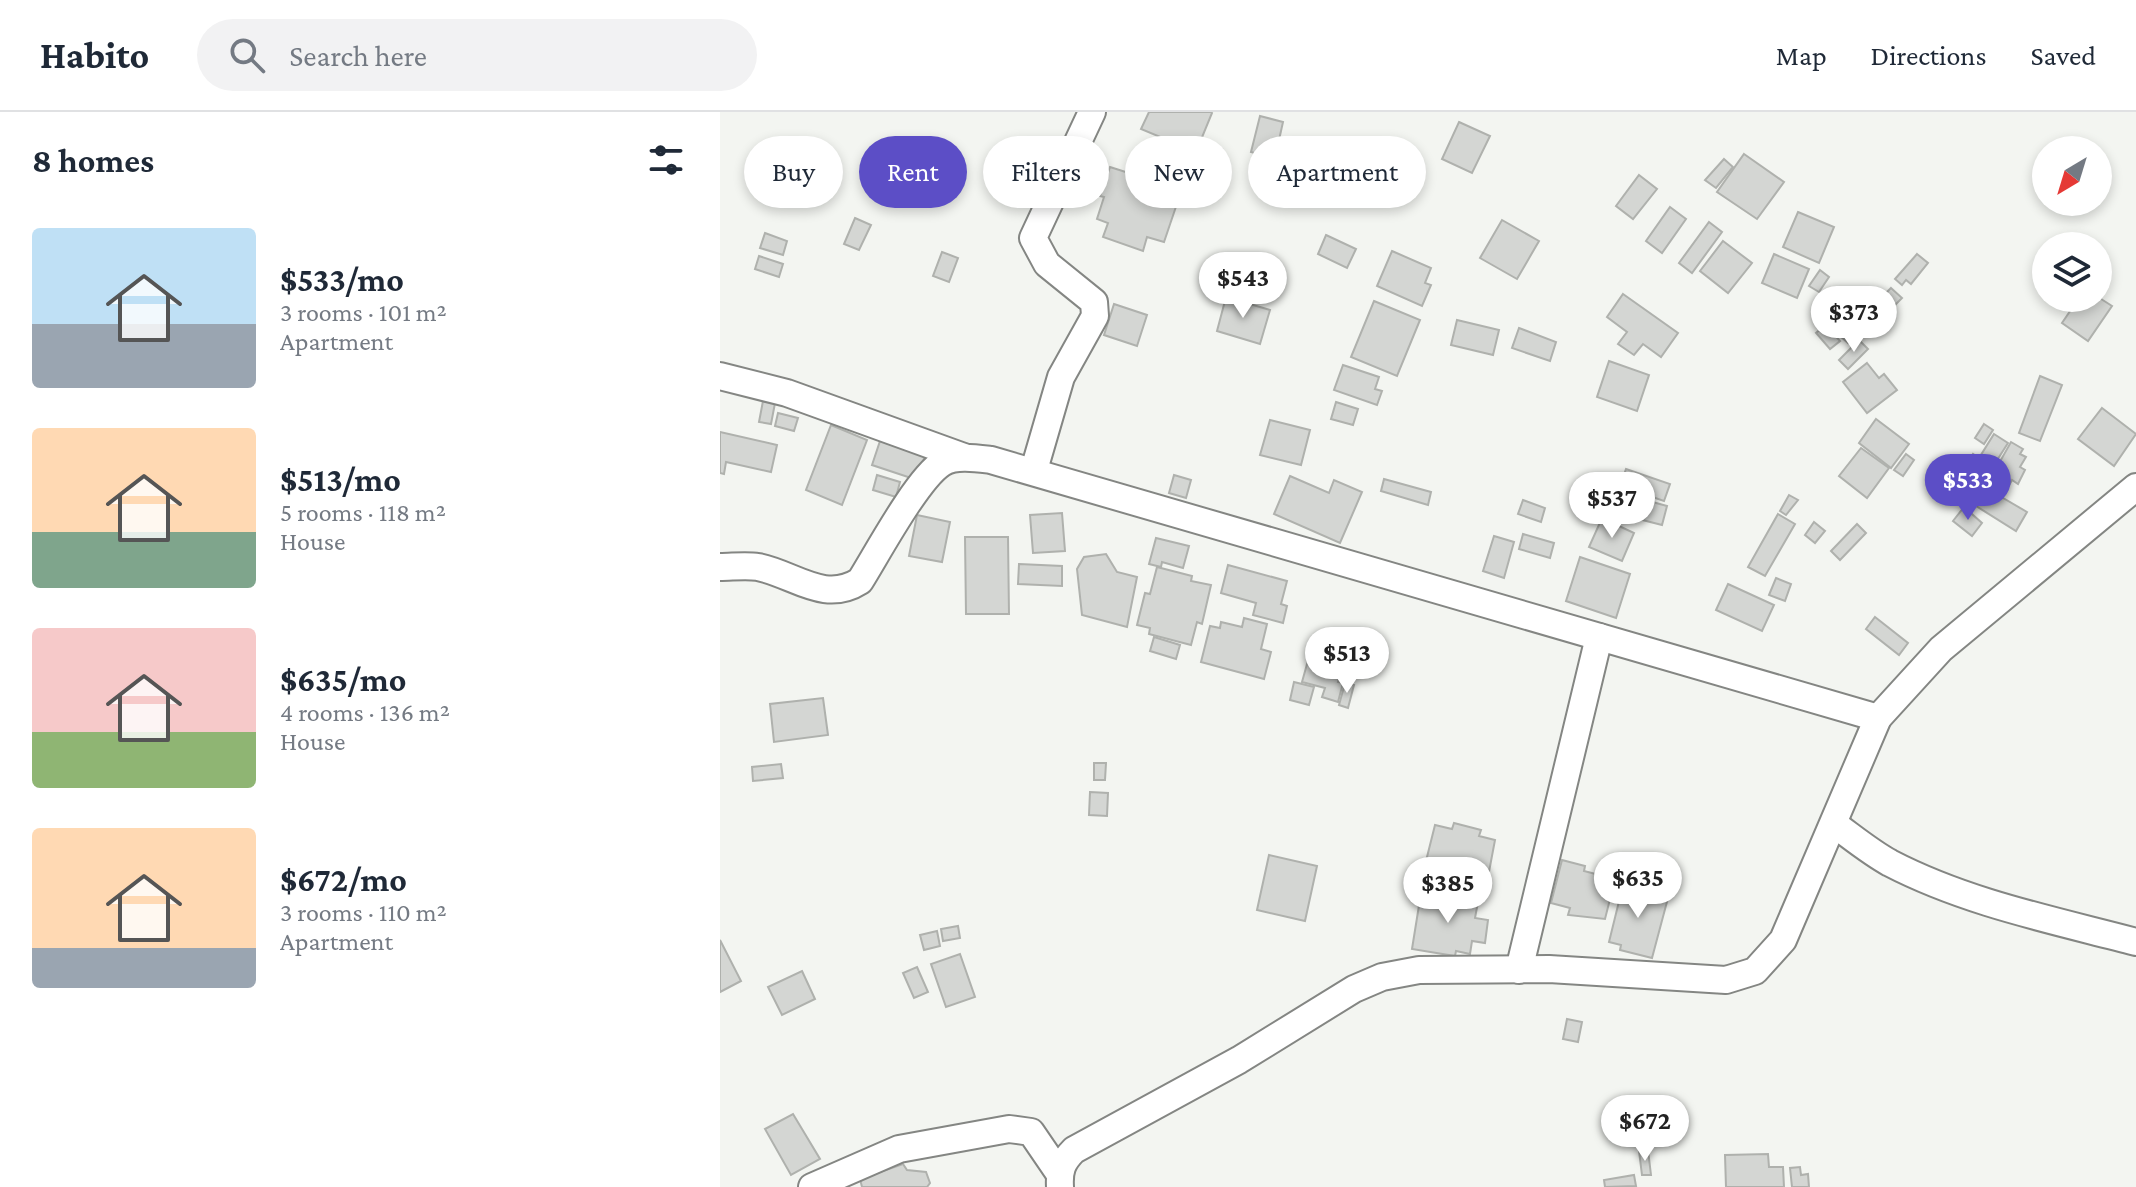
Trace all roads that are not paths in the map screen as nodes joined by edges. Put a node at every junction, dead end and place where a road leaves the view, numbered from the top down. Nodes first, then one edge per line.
1 (1092, 112) edge
2 (720, 376) edge
3 (964, 457) junction
4 (1034, 470) junction
5 (2136, 487) edge
6 (720, 567) edge
7 (1599, 637) junction
8 (1878, 718) junction
9 (1834, 824) junction
10 (2136, 942) edge
11 (1519, 970) junction
12 (1059, 1180) edge
13 (812, 1187) edge

1 - 4 street
2 - 3 street
3 - 4 street
3 - 6 street
4 - 7 street
5 - 8 street
7 - 8 street
7 - 11 street
8 - 9 street
9 - 10 street
9 - 11 street
11 - 12 street
12 - 13 street

